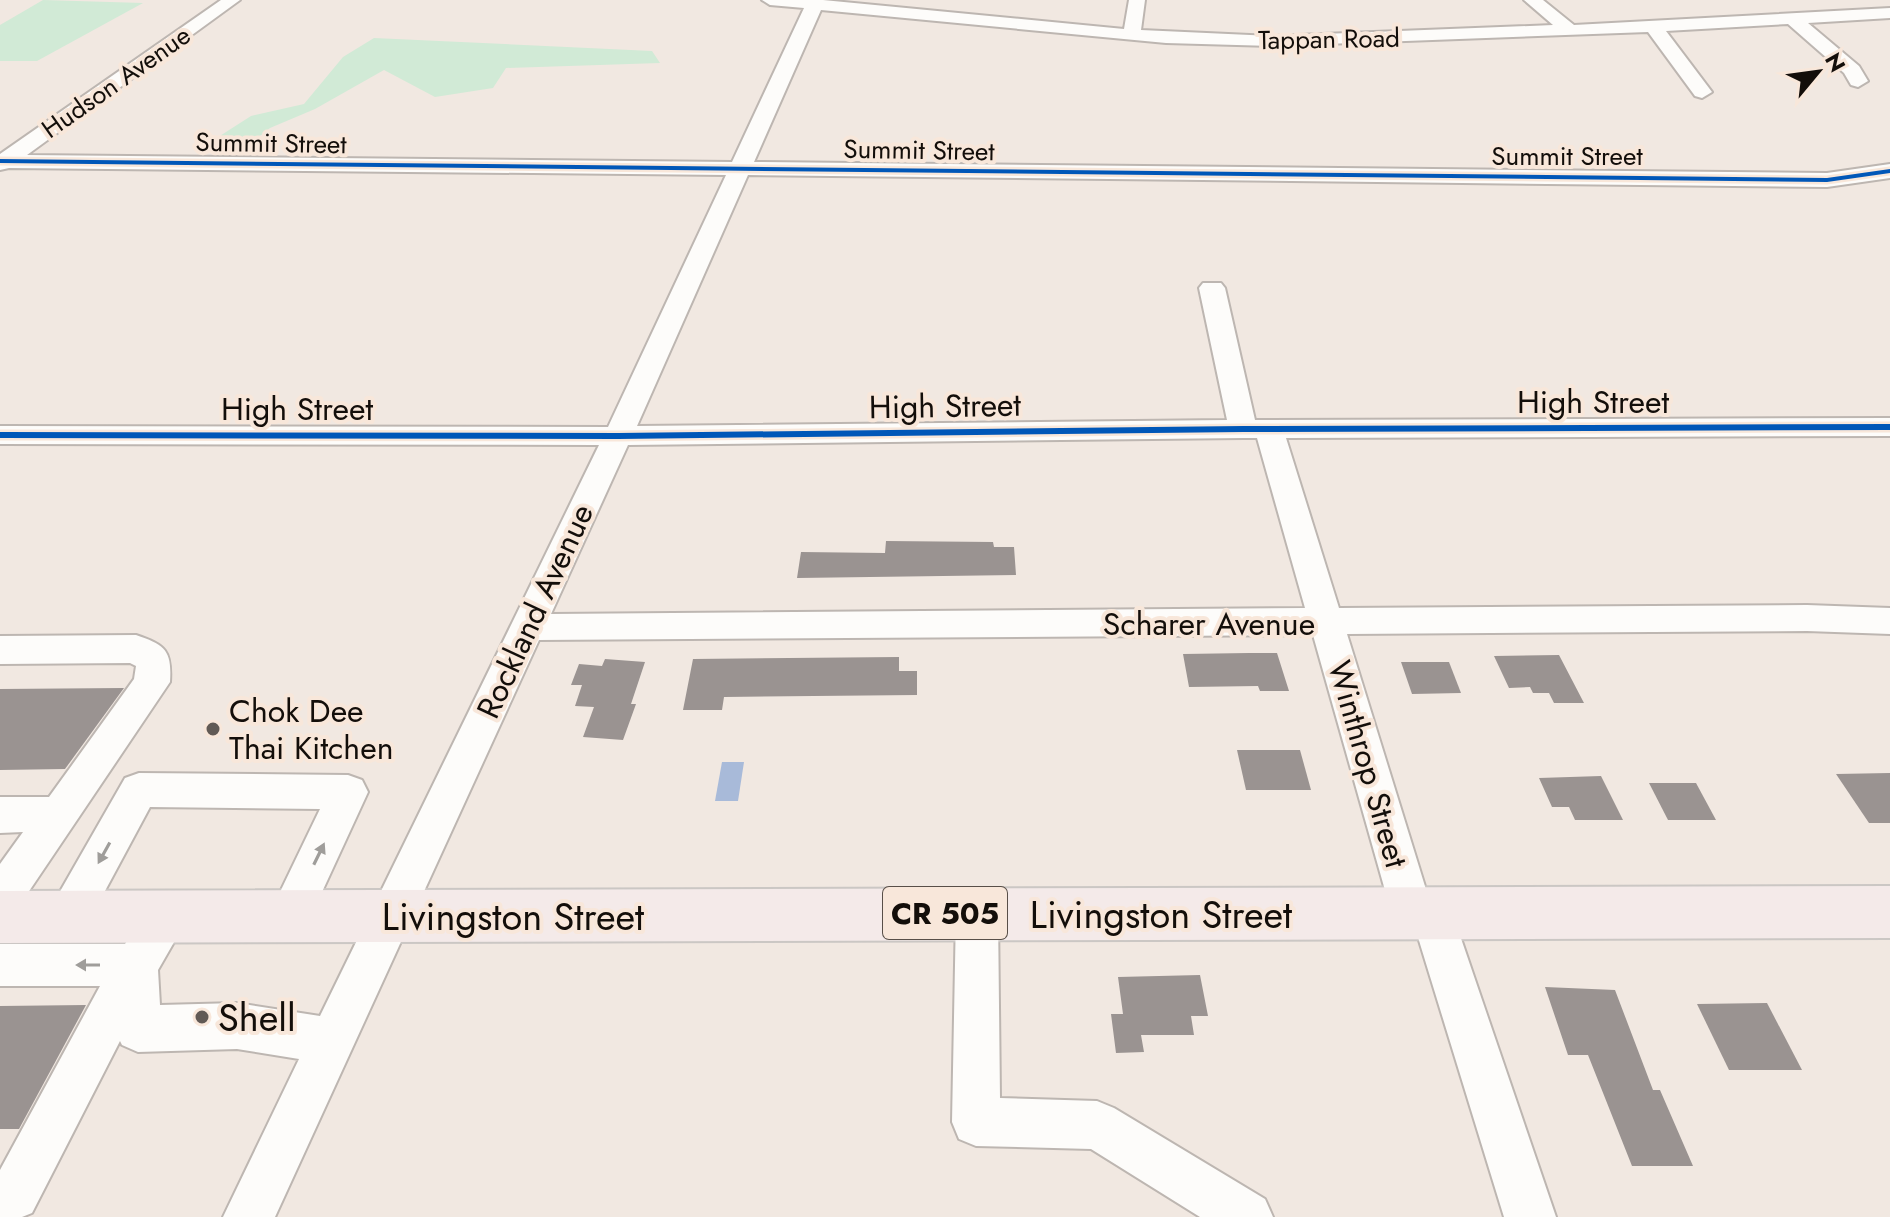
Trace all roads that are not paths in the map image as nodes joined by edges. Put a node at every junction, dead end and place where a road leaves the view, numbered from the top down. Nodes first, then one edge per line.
1 (232, 0) edge
2 (770, 0) edge
3 (1137, 0) edge
4 (1532, 0) edge
5 (1867, 0) edge
6 (815, 4) junction
7 (1677, 8) dead end
8 (1890, 13) edge
9 (1793, 19) junction
10 (1698, 24) junction
11 (1654, 27) junction
12 (1571, 31) junction
13 (1132, 32) junction
14 (1858, 81) dead end
15 (1702, 92) dead end
16 (1, 162) edge
17 (736, 170) junction
18 (1890, 171) edge
19 (1212, 288) dead end
20 (1890, 427) edge
21 (1256, 429) junction
22 (0, 435) edge
23 (618, 436) junction
24 (1890, 621) edge
25 (1328, 624) junction
26 (527, 627) junction
27 (0, 650) edge
28 (59, 814) junction
29 (0, 815) edge
30 (0, 898) edge
31 (1890, 912) edge
32 (977, 913) junction
33 (1422, 915) junction
34 (69, 916) junction
35 (168, 916) junction
36 (0, 917) edge
37 (289, 917) junction
38 (389, 917) junction
39 (0, 965) edge
40 (136, 965) junction
41 (332, 1041) junction
42 (0, 1195) edge
43 (249, 1217) edge
44 (1247, 1217) edge
45 (1530, 1217) edge

1 - 16 street, Hudson Avenue
2 - 6 street, Tappan Road
3 - 13 street
4 - 12 street
5 - 8 street
6 - 13 street, Tappan Road
6 - 17 street, Rockland Avenue
7 - 10 street
8 - 9 street, Tappan Road
9 - 10 street, Tappan Road
9 - 14 street
10 - 11 street, Tappan Road
11 - 12 street, Tappan Road
11 - 15 street
12 - 13 street, Tappan Road
16 - 17 street, Summit Street
17 - 18 street, Summit Street
17 - 23 street, Rockland Avenue
19 - 21 street, Winthrop Street
20 - 21 street, High Street
21 - 23 street, High Street
21 - 25 street, Winthrop Street
22 - 23 street, High Street
23 - 26 street, Rockland Avenue
24 - 25 street, Scharer Avenue
25 - 26 street, Scharer Avenue
25 - 33 street, Winthrop Street
26 - 38 street, Rockland Avenue
27 - 28 street
28 - 29 street
28 - 30 street
31 - 33 main road, Livingston Street / CR 505
32 - 33 main road, Livingston Street / CR 505
32 - 38 main road, Livingston Street / CR 505
32 - 44 street
33 - 45 street, Winthrop Street
34 - 35 main road, Livingston Street / CR 505
34 - 36 main road, Livingston Street / CR 505
37 -> 34 street
35 - 37 main road, Livingston Street / CR 505
35 - 40 street
37 - 38 main road, Livingston Street / CR 505
38 - 41 street, Rockland Avenue
40 -> 39 street
40 - 41 street
40 - 42 street
41 - 43 street, Rockland Avenue

